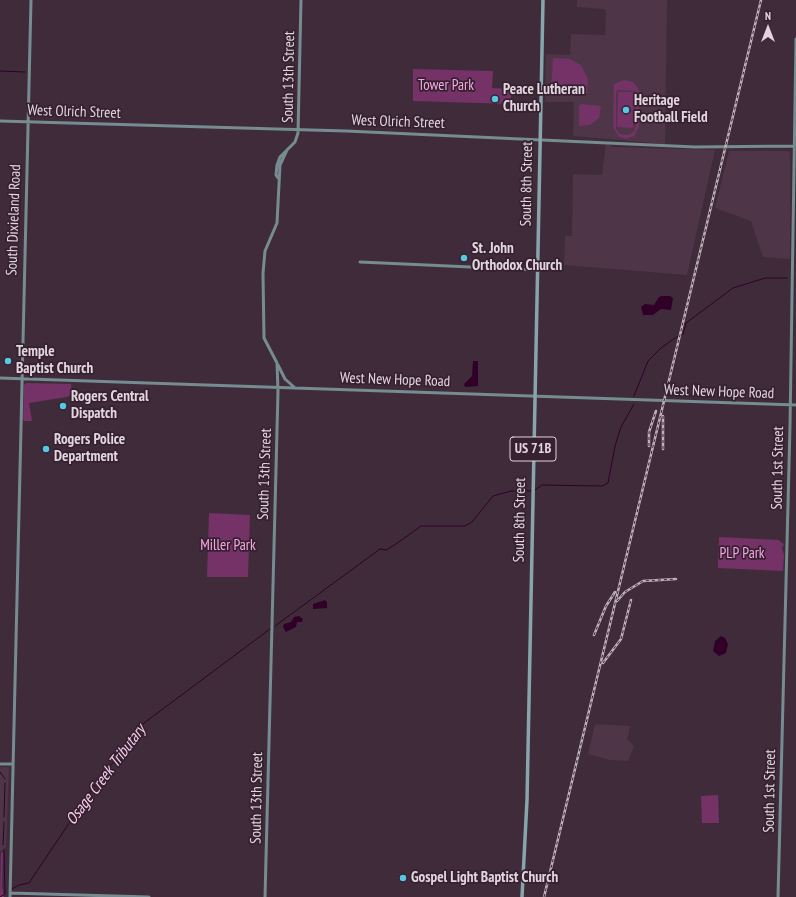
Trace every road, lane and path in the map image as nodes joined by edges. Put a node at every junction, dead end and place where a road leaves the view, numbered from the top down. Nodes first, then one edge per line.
1 (31, 0) edge
2 (301, 0) edge
3 (543, 0) edge
4 (796, 39) edge
5 (0, 121) edge
6 (28, 121) junction
7 (298, 129) junction
8 (540, 139) junction
9 (794, 146) junction
10 (360, 262) dead end
11 (537, 270) junction
12 (277, 363) junction
13 (0, 378) edge
14 (21, 379) junction
15 (278, 386) junction
16 (294, 387) junction
17 (534, 397) junction
18 (796, 405) edge
19 (790, 406) junction
20 (0, 764) edge
21 (13, 764) junction
22 (10, 895) edge
23 (150, 897) edge
24 (265, 897) edge
25 (522, 897) edge
26 (778, 897) edge

1 - 6 street, South Dixieland Road
2 - 7 street, South 13th Street
3 - 8 main road, South 8th Street / US 71B
4 - 9 street, South 1st Street
5 - 6 street, West Olrich Street
6 - 7 street, West Olrich Street
6 - 14 street, South Dixieland Road
7 - 8 street, West Olrich Street
7 - 12 street, South 13th Street
8 - 9 street, West Olrich Street
8 - 11 main road, South 8th Street / US 71B
9 - 19 street, South 1st Street
10 - 11 street
11 - 17 main road, South 8th Street / US 71B
12 - 15 street, South 13th Street
12 - 16 street
13 - 14 street, West New Hope Road
14 - 15 street, West New Hope Road
14 - 21 street, South Dixieland Road
15 - 16 street, West New Hope Road
15 - 24 street, South 13th Street
16 - 17 street, West New Hope Road
17 - 19 street, West New Hope Road
17 - 25 main road, South 8th Street / US 71B
18 - 19 street, West New Hope Road
19 - 26 street, South 1st Street
20 - 21 street
21 - 22 street, South Dixieland Road
22 - 23 street

